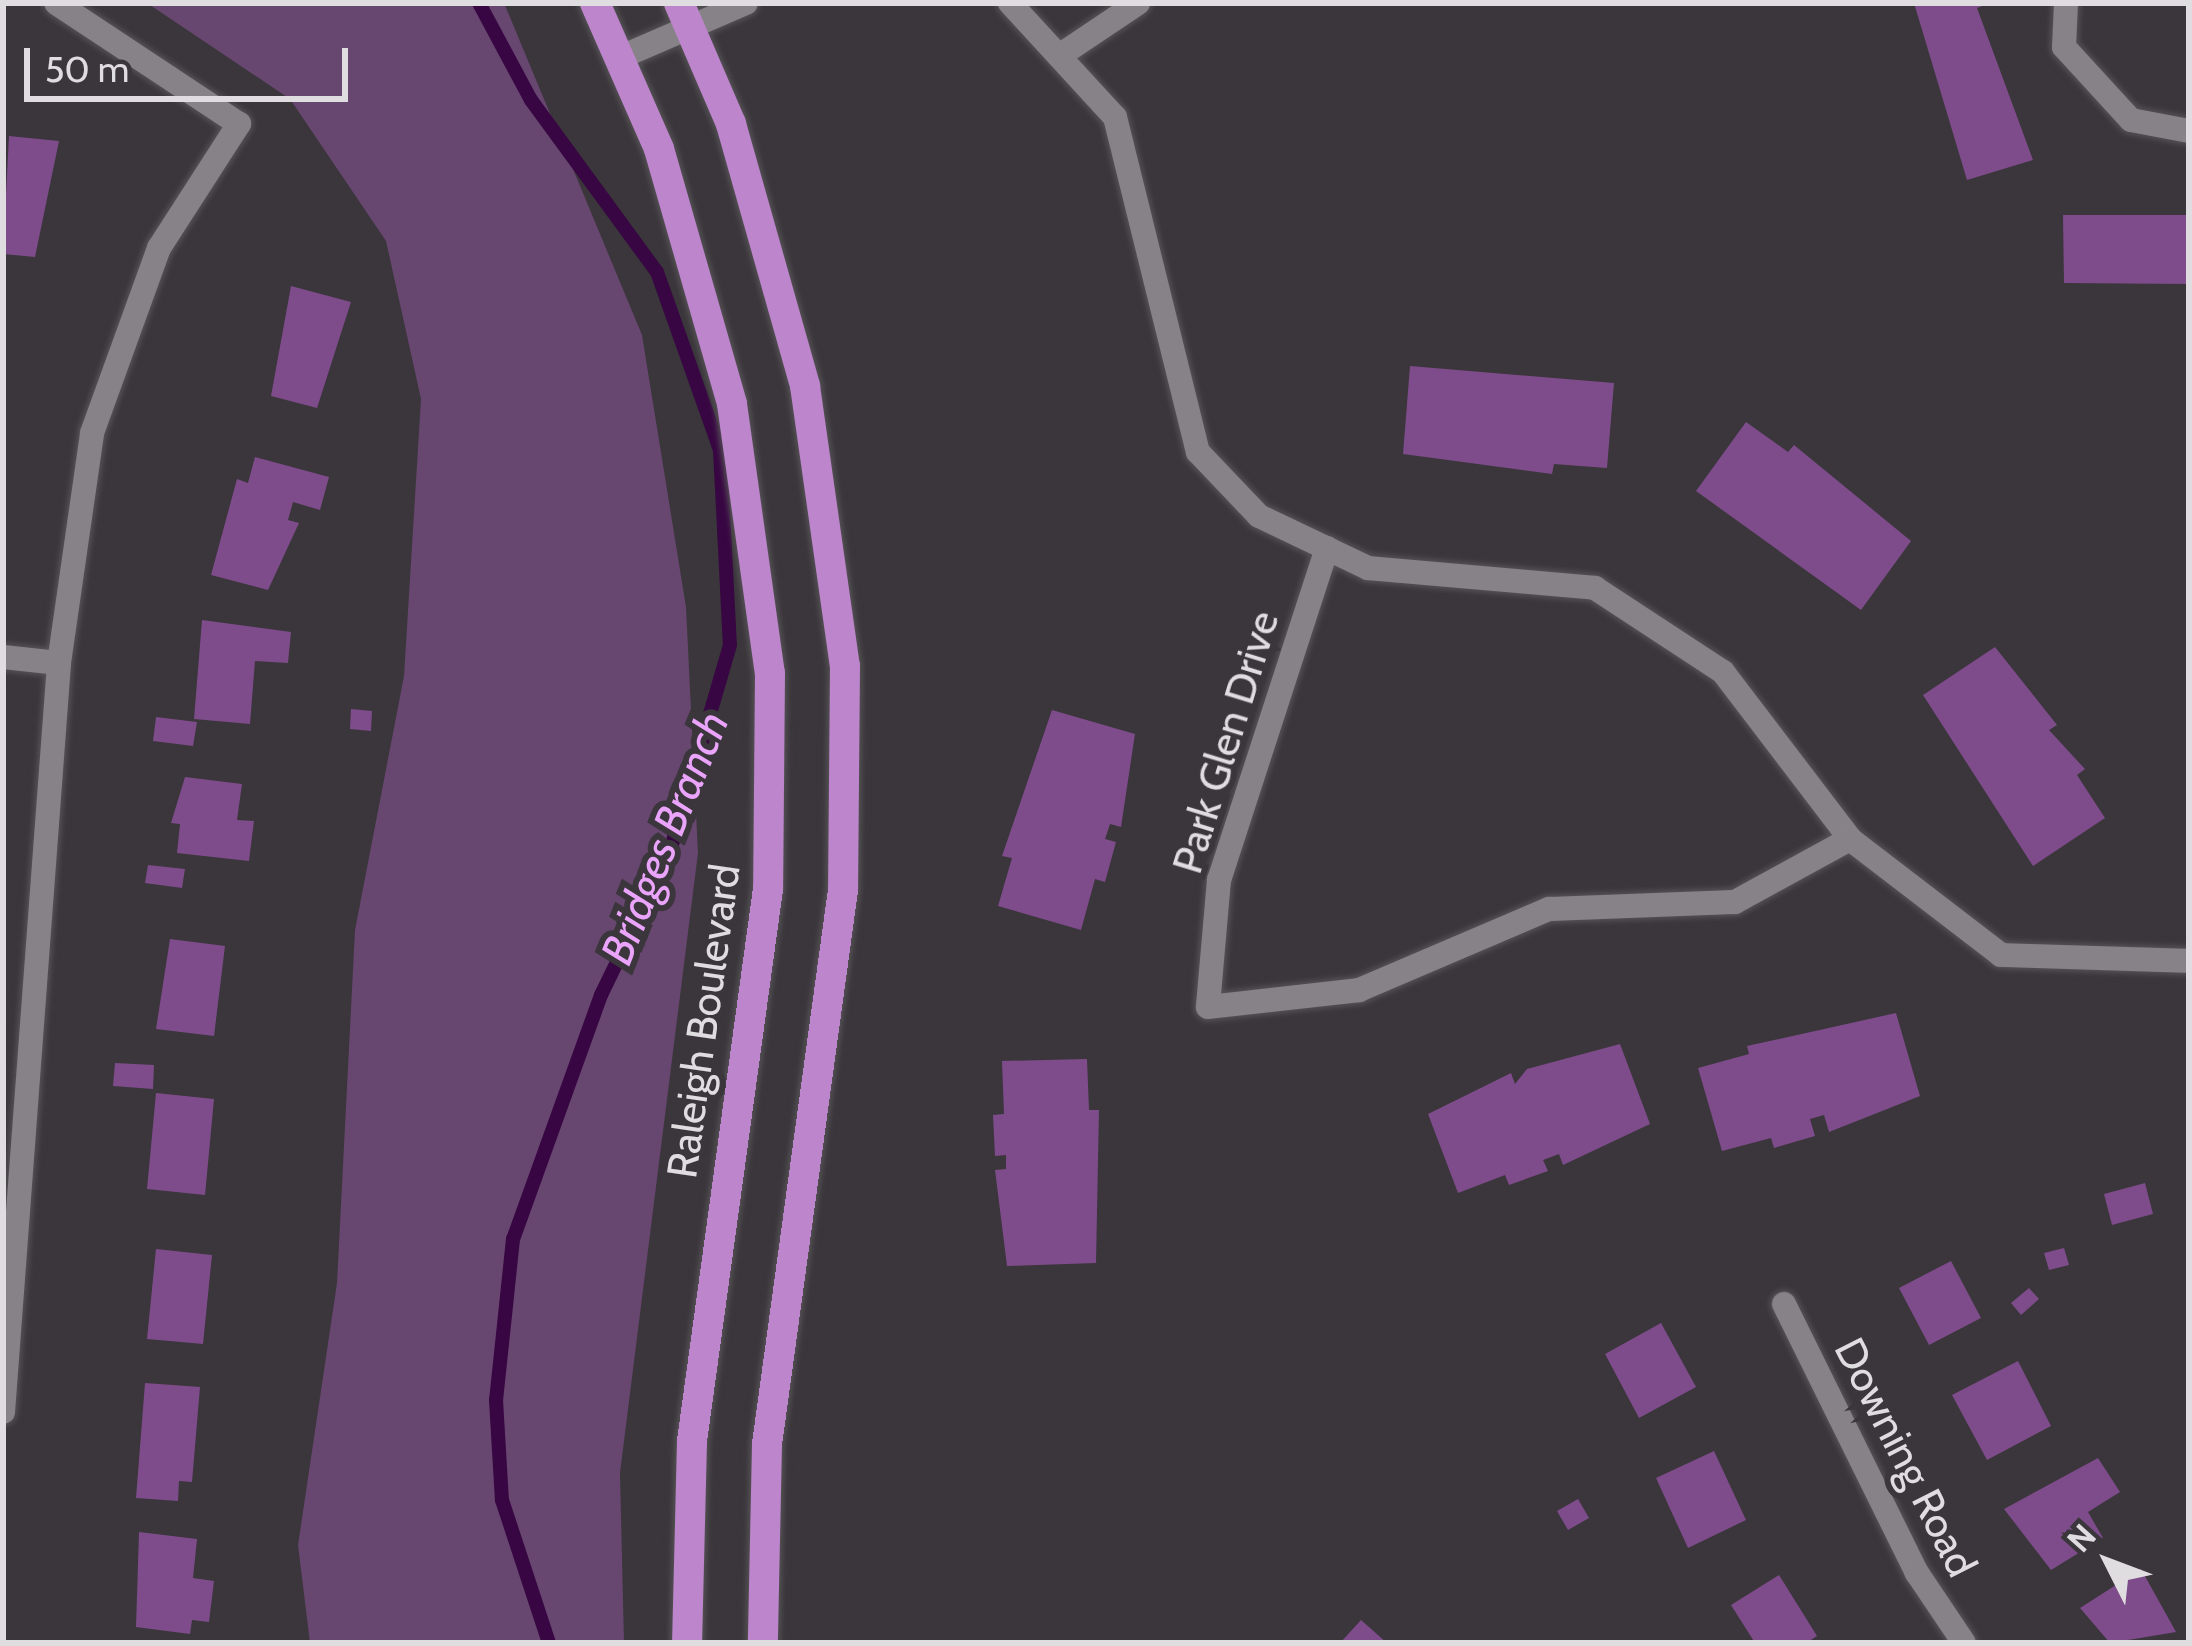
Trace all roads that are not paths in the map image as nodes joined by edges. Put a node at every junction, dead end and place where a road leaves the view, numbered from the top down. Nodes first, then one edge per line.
1 (56, 3) edge
2 (596, 3) edge
3 (746, 3) edge
4 (1010, 3) edge
5 (1138, 3) edge
6 (2066, 3) edge
7 (684, 15) edge
8 (1065, 52) junction
9 (621, 57) junction
10 (2189, 131) edge
11 (1327, 548) junction
12 (3, 657) edge
13 (58, 663) junction
14 (1850, 839) junction
15 (2189, 961) edge
16 (1784, 1304) dead end
17 (3, 1412) edge
18 (687, 1643) edge
19 (763, 1643) edge
20 (1964, 1643) edge

1 - 13 street
2 - 9 main road, Raleigh Boulevard
3 - 7 street
4 - 8 street
5 - 8 street
6 - 10 street
7 - 9 street
7 - 19 main road
8 - 11 street
9 - 18 main road, Raleigh Boulevard
11 - 14 street
11 - 14 street, Park Glen Drive
12 - 13 street
13 - 17 street
14 - 15 street
16 - 20 street, Downing Road

